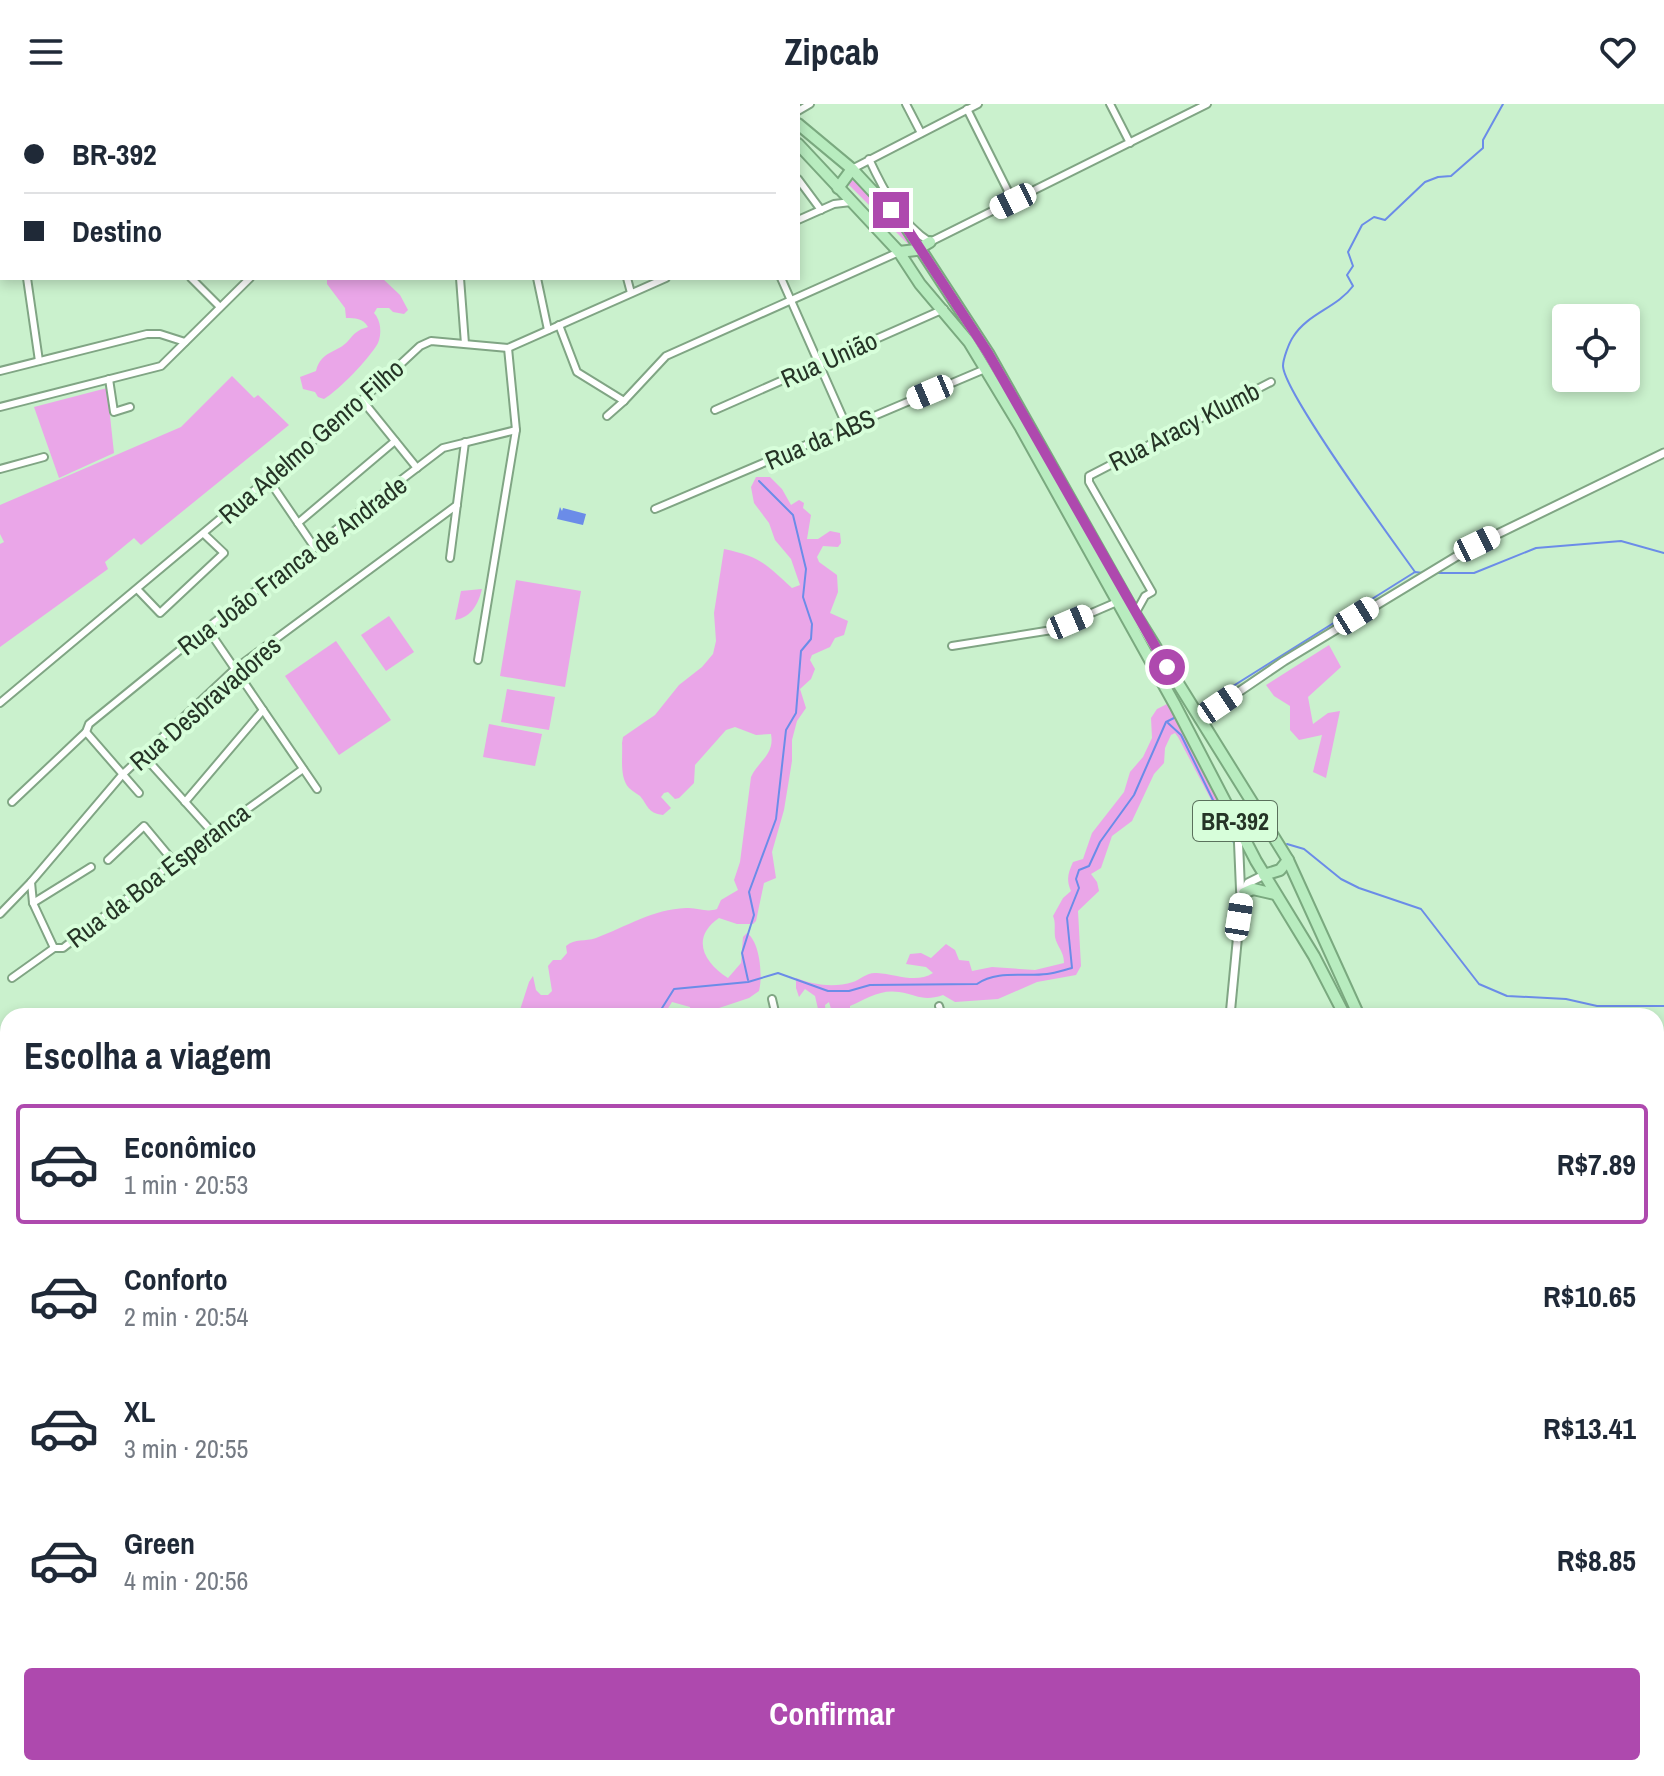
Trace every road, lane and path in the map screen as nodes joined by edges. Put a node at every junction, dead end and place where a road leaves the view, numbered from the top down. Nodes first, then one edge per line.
1 (906, 104) edge
2 (978, 104) edge
3 (1110, 104) edge
4 (1207, 104) edge
5 (967, 109) junction
6 (800, 126) edge
7 (921, 133) junction
8 (1130, 143) junction
9 (800, 146) edge
10 (868, 159) junction
11 (852, 169) junction
12 (863, 181) junction
13 (800, 182) edge
14 (838, 188) junction
15 (1013, 201) junction
16 (834, 204) junction
17 (855, 204) junction
18 (821, 210) junction
19 (800, 219) edge
20 (910, 248) junction
21 (27, 280) edge
22 (193, 280) edge
23 (246, 280) edge
24 (460, 280) edge
25 (537, 280) edge
26 (628, 280) edge
27 (661, 280) edge
28 (782, 280) edge
29 (631, 293) junction
30 (791, 301) junction
31 (220, 307) junction
32 (944, 309) junction
33 (559, 325) junction
34 (548, 330) junction
35 (185, 342) junction
36 (465, 344) junction
37 (508, 348) junction
38 (39, 361) junction
39 (819, 363) junction
40 (985, 369) junction
41 (0, 371) edge
42 (109, 379) junction
43 (1271, 382) dead end
44 (362, 400) junction
45 (624, 401) junction
46 (0, 407) edge
47 (130, 407) dead end
48 (715, 410) dead end
49 (607, 416) dead end
50 (847, 427) junction
51 (516, 430) junction
52 (395, 441) junction
53 (465, 442) junction
54 (1664, 453) edge
55 (44, 457) dead end
56 (417, 468) junction
57 (0, 469) edge
58 (268, 479) junction
59 (457, 505) junction
60 (655, 509) dead end
61 (298, 523) junction
62 (204, 534) junction
63 (315, 548) junction
64 (450, 558) dead end
65 (138, 590) junction
66 (1122, 591) junction
67 (1149, 594) junction
68 (1117, 602) junction
69 (1135, 614) junction
70 (207, 628) junction
71 (952, 646) dead end
72 (478, 660) dead end
73 (235, 669) junction
74 (0, 703) edge
75 (263, 710) junction
76 (1199, 719) junction
77 (86, 732) junction
78 (143, 755) junction
79 (303, 769) junction
80 (122, 775) junction
81 (317, 789) dead end
82 (1246, 792) junction
83 (139, 793) dead end
84 (12, 802) dead end
85 (185, 802) junction
86 (1226, 804) junction
87 (1237, 825) junction
88 (213, 833) junction
89 (108, 860) dead end
90 (1288, 860) junction
91 (174, 862) junction
92 (91, 867) dead end
93 (1264, 875) junction
94 (31, 882) junction
95 (1275, 894) junction
96 (1242, 895) junction
97 (33, 903) junction
98 (0, 914) edge
99 (54, 948) junction
100 (12, 978) dead end
101 (772, 999) dead end
102 (774, 1008) edge
103 (1231, 1008) edge
104 (1341, 1008) edge
105 (1355, 1008) edge

1 - 7 street
2 - 5 street
3 - 8 street
4 - 8 street
5 - 7 street
5 - 15 street
6 - 11 highway, BR-392
7 - 10 street
8 - 15 street
9 - 14 highway, BR-392
10 - 11 street
10 - 12 street
10 - 20 street
11 - 12 highway, BR-392
11 - 14 highway
12 - 20 highway, BR-392
13 - 18 street
14 - 16 street
14 - 17 highway, BR-392
15 - 20 street
16 - 17 street
16 - 18 street
17 - 20 highway, BR-392
18 - 19 street
20 - 30 street
20 - 32 highway, BR-392
20 - 66 highway, BR-392 / BR-392
21 - 38 street
22 - 31 street
23 - 31 street
24 - 36 street
25 - 34 street
26 - 29 street
27 - 29 street, Rua Adelmo Genro Filho
28 - 30 street
29 - 33 street, Rua Adelmo Genro Filho
30 - 39 street
30 - 45 street
31 - 35 street
32 - 39 street, Rua União
32 - 40 highway, BR-392
33 - 34 street, Rua Adelmo Genro Filho
33 - 45 street
34 - 37 street, Rua Adelmo Genro Filho
35 - 38 street
35 - 42 street
36 - 37 street, Rua Adelmo Genro Filho
36 - 44 street, Rua Adelmo Genro Filho
37 - 51 street
38 - 41 street
39 - 48 street, Rua União
39 - 50 street
40 - 50 street, Rua da ABS
40 - 68 highway, BR-392
42 - 46 street
42 - 47 street
43 - 67 street, Rua Aracy Klumb
44 - 52 street
44 - 58 street, Rua Adelmo Genro Filho
45 - 49 street
50 - 60 street, Rua da ABS
51 - 53 street, Rua João Franca de Andrade
51 - 72 street
52 - 56 street
52 - 61 street
53 - 56 street, Rua João Franca de Andrade
53 - 59 street
54 - 76 street
55 - 57 street
56 - 63 street, Rua João Franca de Andrade
58 - 61 street
58 - 62 street, Rua Adelmo Genro Filho
59 - 64 street
59 - 73 street, Rua Desbravadores
61 - 63 street
62 - 65 street, Rua Adelmo Genro Filho
62 - 65 street
63 - 70 street, Rua João Franca de Andrade
65 - 74 street, Rua Adelmo Genro Filho
66 - 67 street
66 - 69 highway, BR-392
67 - 69 street
68 - 71 street
68 - 86 highway, BR-392
69 - 76 highway, BR-392
70 - 73 street
70 - 77 street, Rua João Franca de Andrade
73 - 75 street
73 - 78 street, Rua Desbravadores
75 - 79 street
75 - 85 street
76 - 82 highway, BR-392
77 - 80 street
77 - 84 street, Rua João Franca de Andrade
78 - 80 street, Rua Desbravadores
78 - 85 street
79 - 81 street
79 - 88 street, Rua da Boa Esperanca
80 - 83 street
80 - 94 street, Rua Desbravadores
82 - 86 highway
82 - 90 highway, BR-392
85 - 88 street
86 - 87 highway, BR-392
87 - 93 highway, BR-392
87 - 96 street
88 - 91 street, Rua da Boa Esperanca
89 - 91 street
90 - 93 highway
90 - 105 highway, BR-392
91 - 99 street, Rua da Boa Esperanca
92 - 97 street
93 - 95 highway, BR-392
93 - 96 street
94 - 97 street
94 - 98 street, Rua Desbravadores
95 - 96 highway
95 - 104 highway, BR-392
96 - 103 street
97 - 99 street
99 - 100 street, Rua da Boa Esperanca
101 - 102 street

